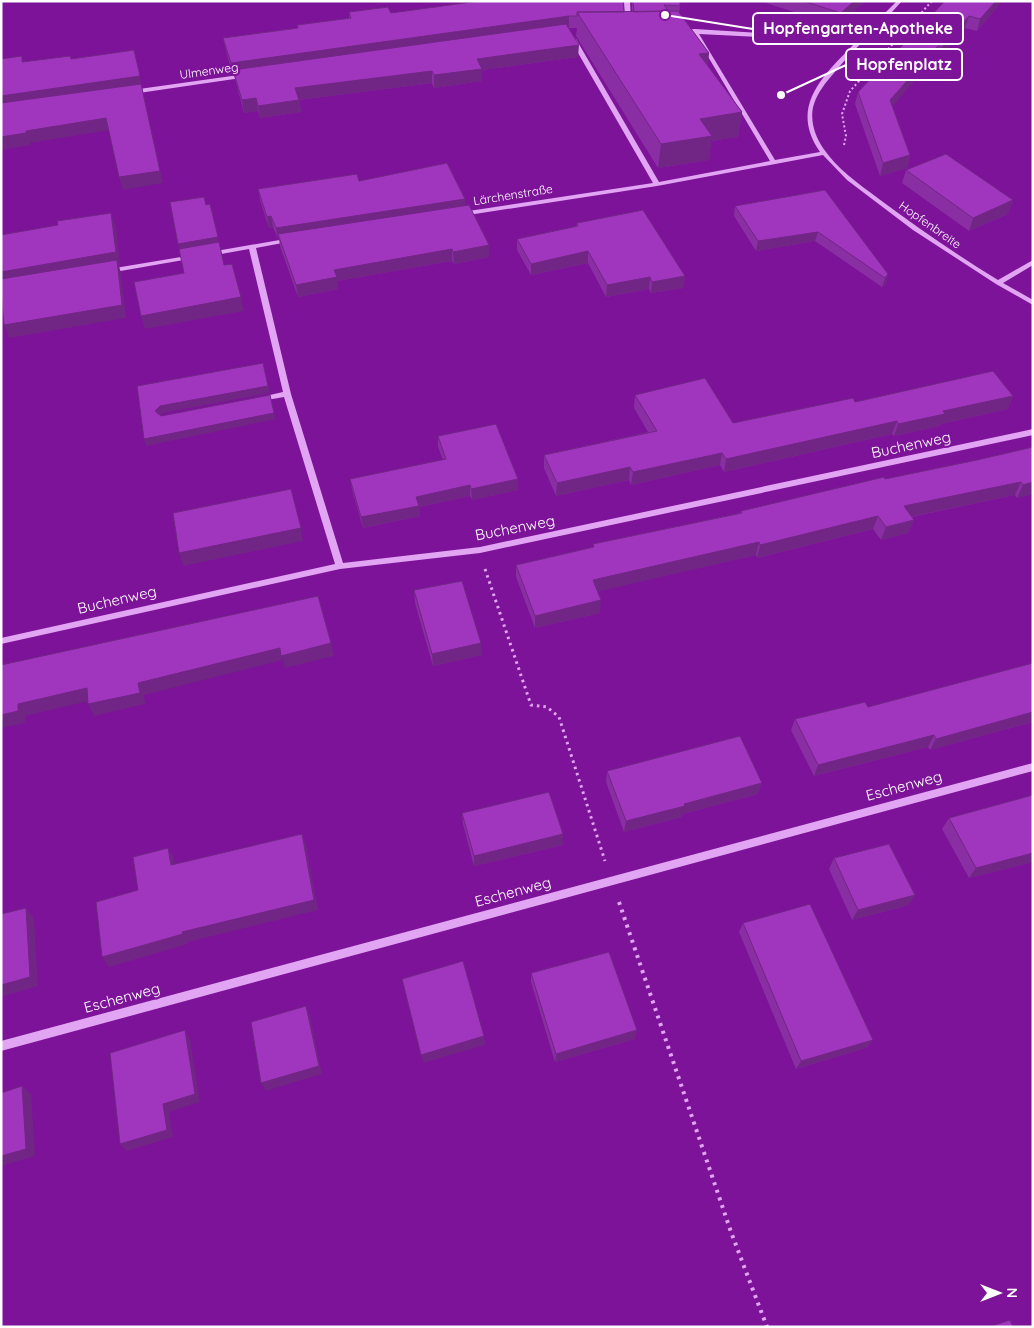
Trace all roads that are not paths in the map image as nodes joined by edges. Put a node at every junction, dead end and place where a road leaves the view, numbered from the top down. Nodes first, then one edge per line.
1 (627, 1) edge
2 (900, 1) edge
3 (628, 30) edge
4 (676, 31) edge
5 (695, 31) junction
6 (569, 32) edge
7 (860, 41) junction
8 (254, 75) edge
9 (127, 93) edge
10 (824, 153) junction
11 (773, 162) junction
12 (657, 184) junction
13 (454, 215) edge
14 (300, 239) edge
15 (252, 247) junction
16 (1033, 262) edge
17 (98, 274) edge
18 (998, 283) junction
19 (1033, 303) edge
20 (287, 394) junction
21 (249, 401) edge
22 (1033, 432) edge
23 (340, 566) junction
24 (1, 641) edge
25 (1033, 767) edge
26 (1, 1046) edge

1 - 3 street
2 - 7 street, Hopfenbreite
4 - 5 street
5 - 7 street
5 - 11 street
6 - 12 street
7 - 10 street, Hopfenbreite
8 - 9 street, Ulmenweg
10 - 11 street, Lärchenstraße
10 - 18 street, Hopfenbreite
11 - 12 street, Lärchenstraße
12 - 13 street, Lärchenstraße
14 - 15 street
15 - 17 street
15 - 20 street
16 - 18 street
18 - 19 street, Hopfenbreite
20 - 21 street
20 - 23 street
22 - 23 street, Buchenweg
23 - 24 street, Buchenweg
25 - 26 street, Eschenweg

